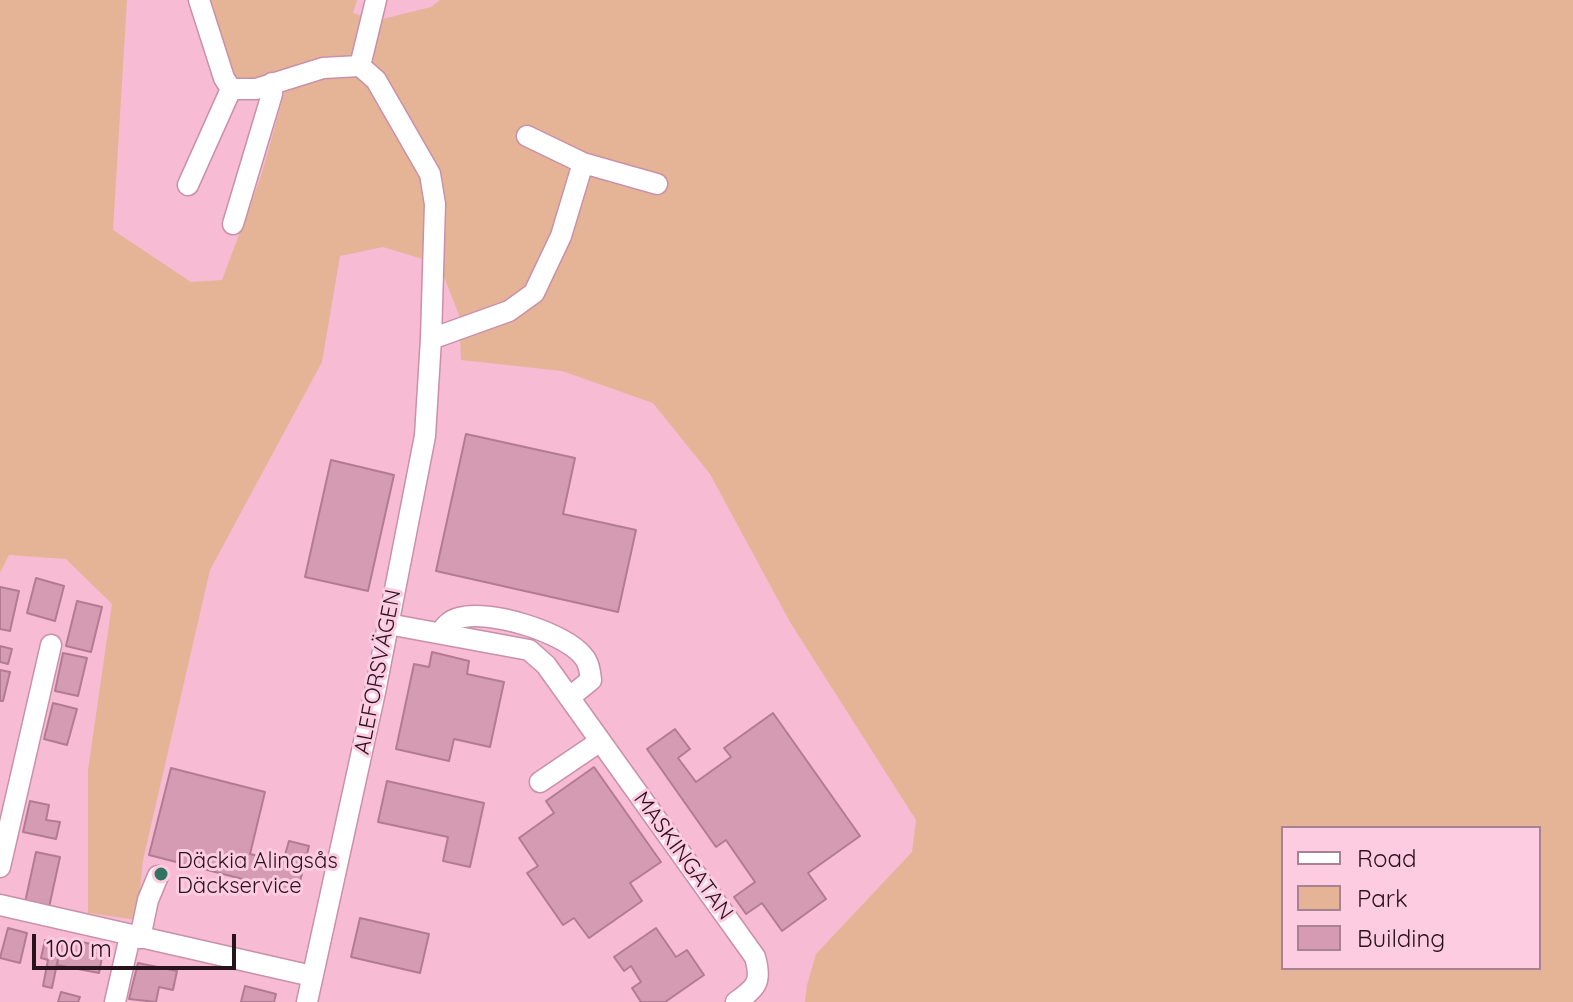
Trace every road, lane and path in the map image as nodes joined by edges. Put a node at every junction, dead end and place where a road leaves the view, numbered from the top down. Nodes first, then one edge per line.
1 (199, 0) edge
2 (376, 0) edge
3 (360, 66) junction
4 (272, 83) junction
5 (231, 89) junction
6 (527, 136) dead end
7 (583, 163) junction
8 (657, 184) dead end
9 (188, 185) dead end
10 (233, 224) dead end
11 (431, 339) junction
12 (388, 624) junction
13 (440, 633) junction
14 (51, 645) dead end
15 (570, 697) junction
16 (599, 742) junction
17 (540, 782) dead end
18 (0, 867) edge
19 (158, 876) dead end
20 (0, 905) edge
21 (135, 937) junction
22 (312, 976) junction
23 (115, 1002) edge
24 (307, 1002) edge
25 (736, 1002) edge

1 - 5 street
2 - 3 street
3 - 4 street
3 - 11 street, ALEFORSVÄGEN
4 - 5 street
4 - 10 street
5 - 9 street
6 - 7 street
7 - 8 street
7 - 11 street
11 - 12 street, ALEFORSVÄGEN
12 - 13 street, MASKINGATAN
12 - 22 street, ALEFORSVÄGEN
13 - 15 street, MASKINGATAN
13 - 15 street
14 - 18 street
15 - 16 street, MASKINGATAN
16 - 17 street
16 - 25 street, MASKINGATAN
19 - 21 street
20 - 21 street
21 - 22 street
21 - 23 street
22 - 24 street, ALEFORSVÄGEN

